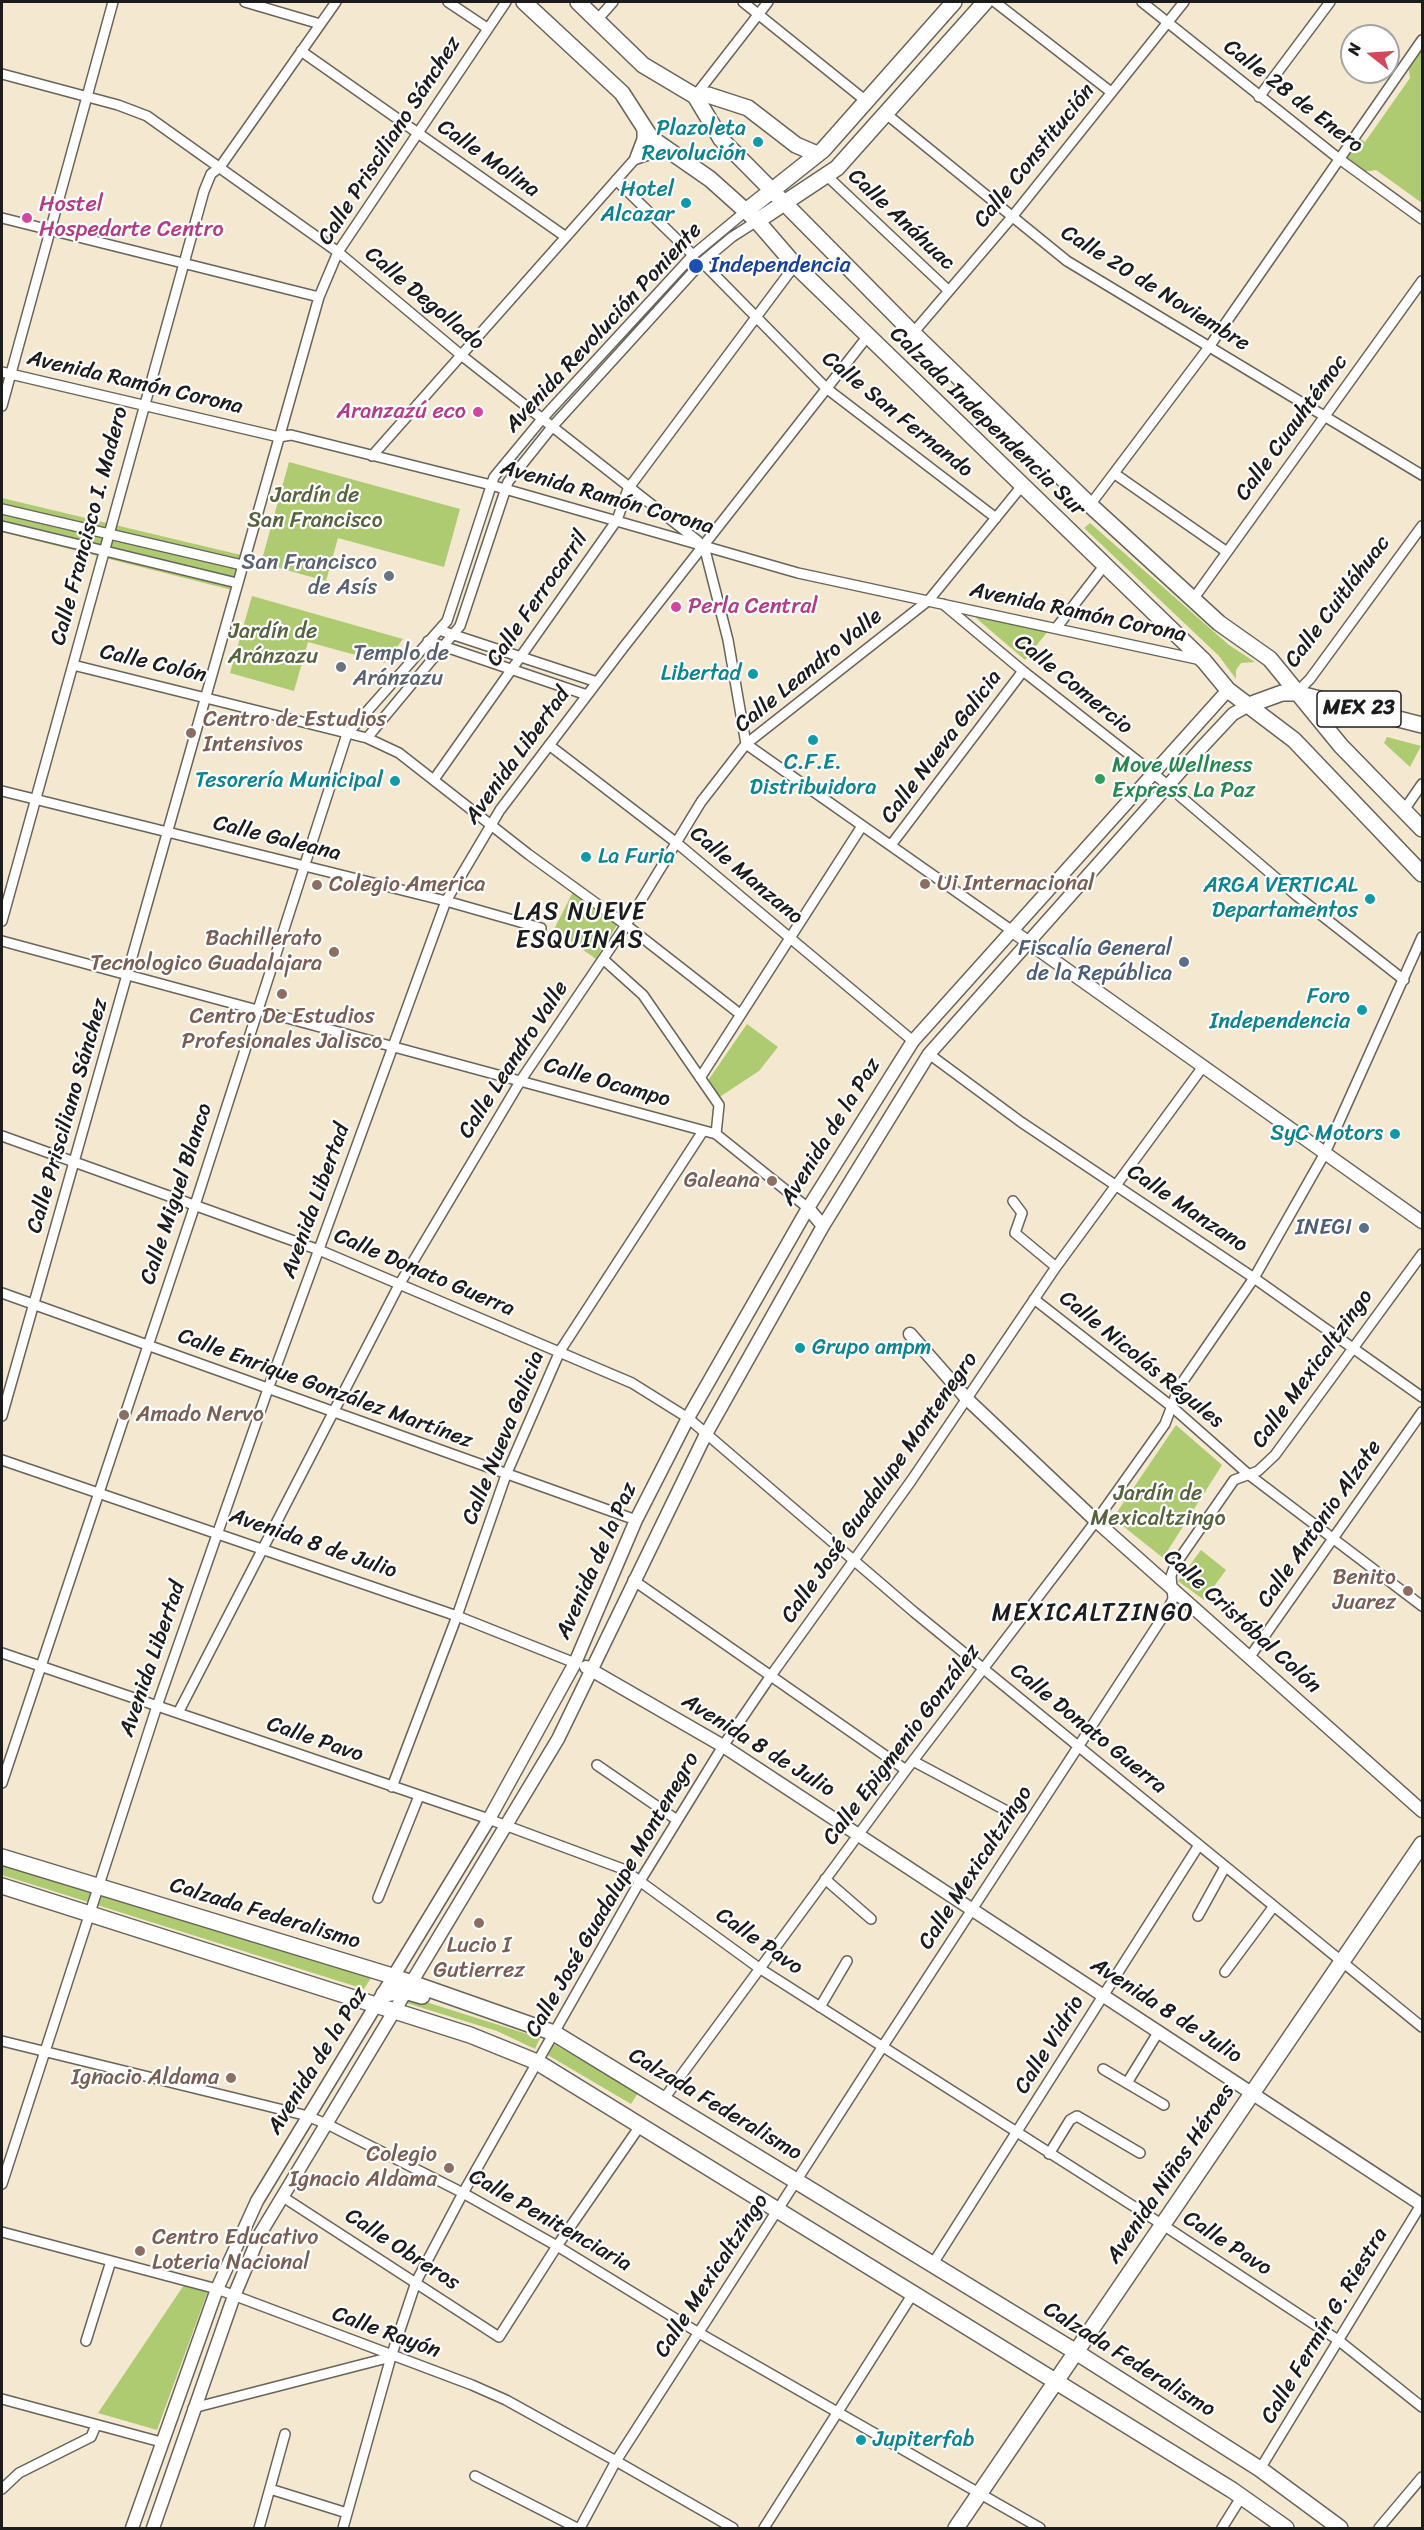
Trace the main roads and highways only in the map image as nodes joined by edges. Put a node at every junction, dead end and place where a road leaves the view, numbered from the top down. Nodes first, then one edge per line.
1 (524, 2) edge
2 (578, 2) edge
3 (954, 2) edge
4 (985, 2) edge
5 (694, 96) junction
6 (817, 154) junction
7 (772, 189) junction
8 (786, 204) junction
9 (751, 216) junction
10 (1296, 693) junction
11 (1249, 705) junction
12 (1422, 724) edge
13 (1422, 829) edge
14 (1422, 874) edge
15 (1422, 1844) edge
16 (2, 1857) edge
17 (2, 1886) edge
18 (408, 1987) junction
19 (381, 2000) junction
20 (1076, 2352) junction
21 (1056, 2381) junction
22 (956, 2529) edge
23 (1286, 2529) edge
24 (1340, 2529) edge

1 - 9 main road, Calzada Independencia Sur
2 - 5 main road, Calzada Independencia Sur
3 - 6 main road
4 - 8 main road
5 - 6 main road
5 - 7 main road, Calzada Independencia Sur
6 - 7 main road
7 - 8 main road, Calzada Independencia Sur
7 - 9 main road
8 - 9 main road
8 - 10 main road, Calzada Independencia Sur
9 - 11 main road, Calzada Independencia Sur
10 - 11 main road, Calle Cuitláhuac
10 - 12 main road, MEX 23
10 - 13 main road, Calzada Independencia Sur
11 - 14 main road, Calzada Independencia Sur
15 - 20 main road, Avenida Niños Héroes
16 - 18 main road, Calzada Federalismo
17 - 19 main road
18 - 19 main road
18 - 20 main road, Calzada Federalismo
19 - 21 main road
20 - 21 main road, Avenida Niños Héroes
20 - 24 main road, Calzada Federalismo
21 - 22 main road, Avenida Niños Héroes
21 - 23 main road

